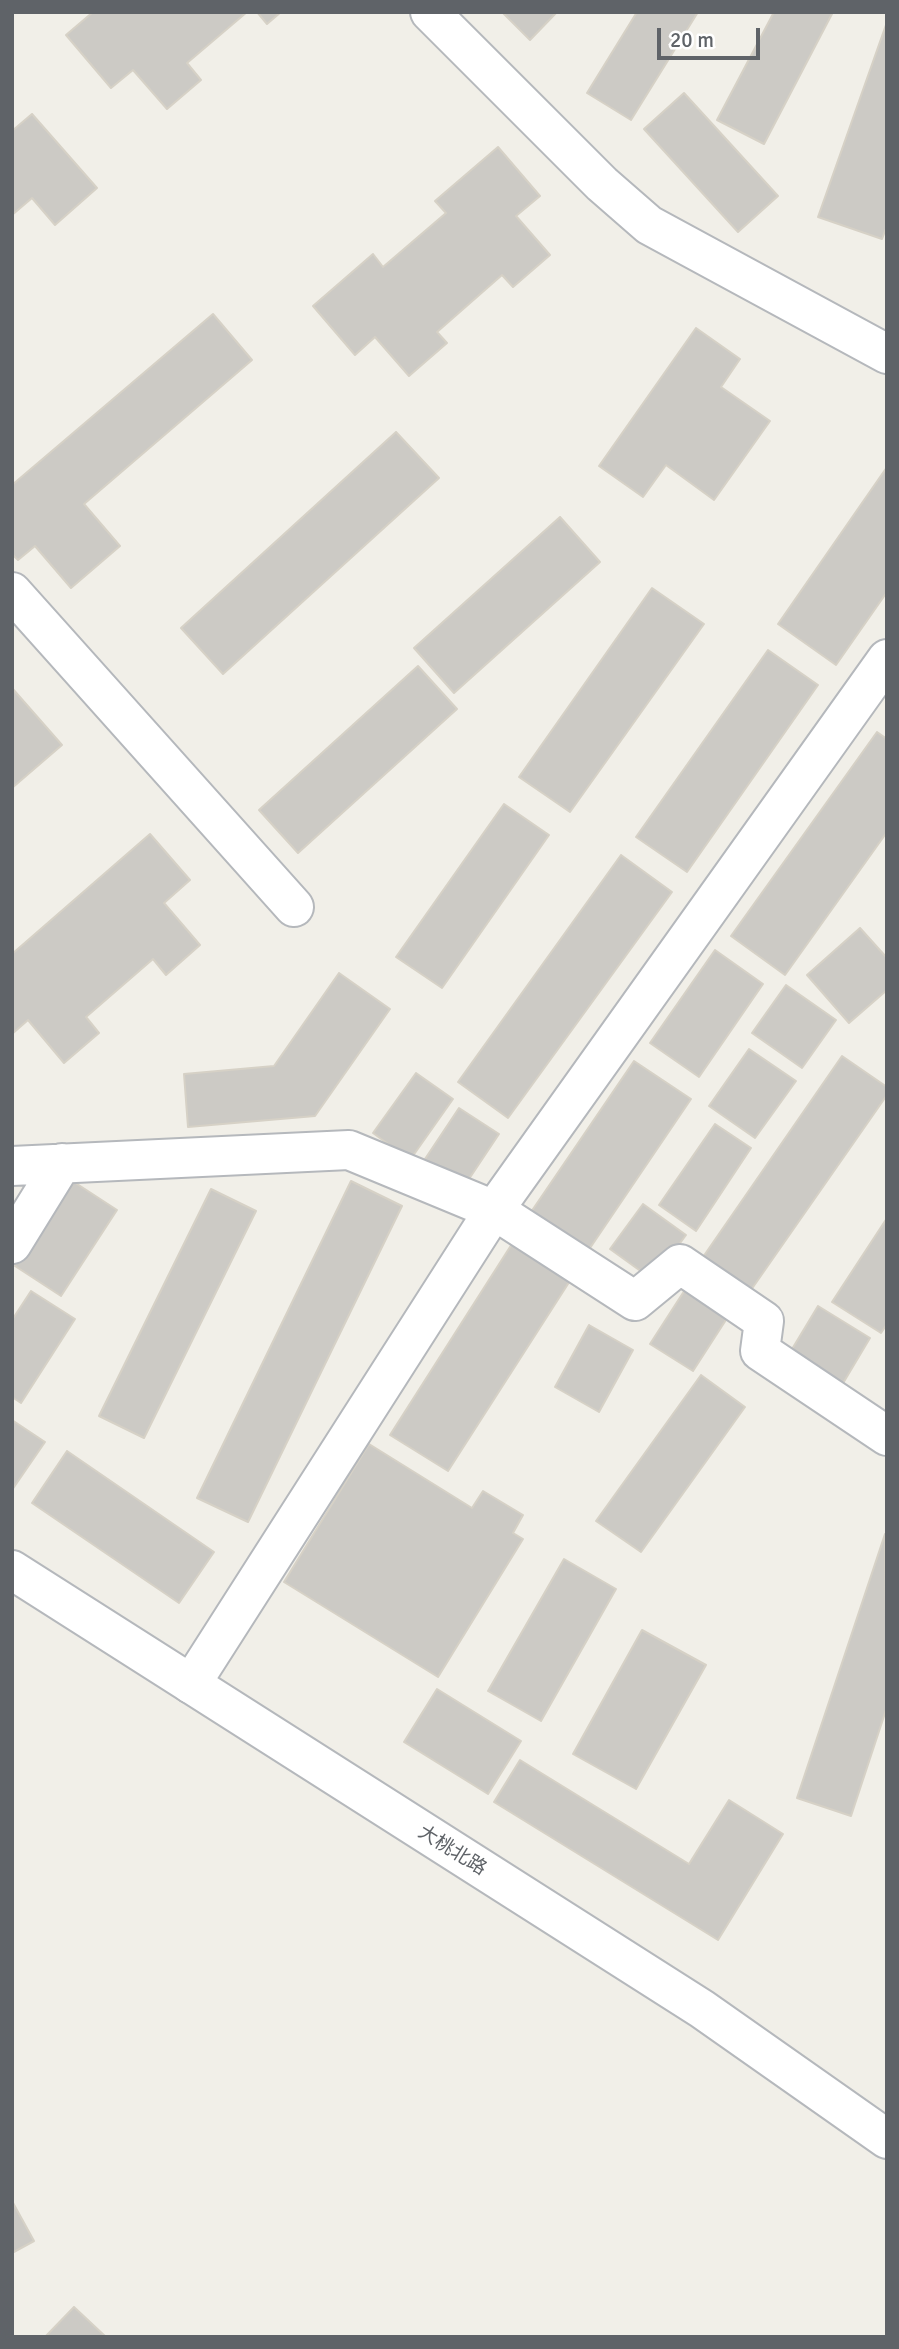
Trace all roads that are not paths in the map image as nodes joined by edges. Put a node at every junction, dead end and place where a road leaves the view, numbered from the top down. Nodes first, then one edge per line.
1 (430, 12) edge
2 (887, 354) edge
3 (12, 592) edge
4 (887, 659) edge
5 (294, 907) dead end
6 (62, 1163) junction
7 (12, 1166) edge
8 (494, 1210) junction
9 (12, 1244) edge
10 (887, 1436) edge
11 (12, 1570) edge
12 (191, 1684) junction
13 (887, 2139) edge

1 - 2 street
3 - 5 street
4 - 8 street
6 - 7 street
6 - 8 street
6 - 9 street
8 - 10 street
8 - 12 street
11 - 12 street, 大桃北路
12 - 13 street, 大桃北路

